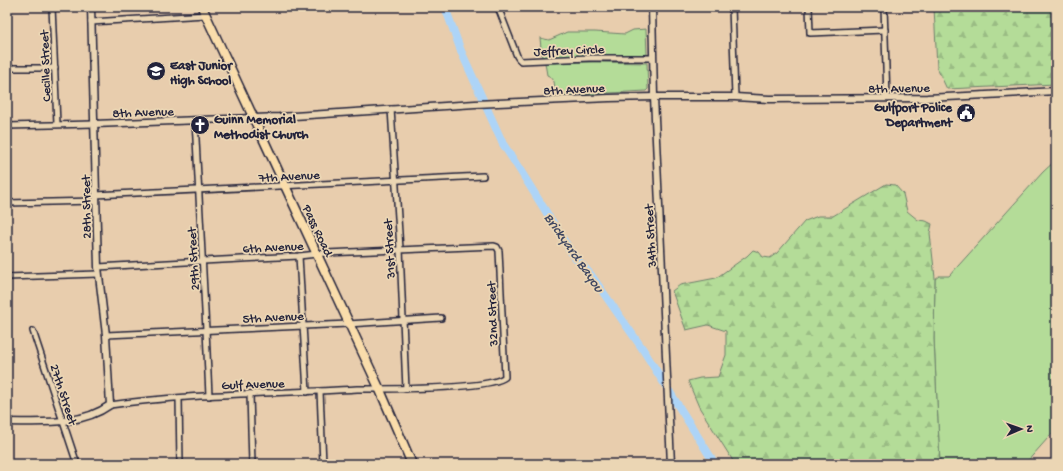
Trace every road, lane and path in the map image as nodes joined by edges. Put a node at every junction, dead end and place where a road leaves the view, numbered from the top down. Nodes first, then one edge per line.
1 (52, 7) edge
2 (91, 7) edge
3 (202, 7) edge
4 (498, 7) edge
5 (652, 7) edge
6 (732, 7) edge
7 (809, 7) edge
8 (884, 7) edge
9 (205, 15) junction
10 (91, 22) junction
11 (884, 30) junction
12 (653, 58) junction
13 (7, 68) edge
14 (54, 68) junction
15 (1056, 91) edge
16 (654, 97) junction
17 (735, 97) junction
18 (887, 98) junction
19 (391, 109) junction
20 (253, 118) junction
21 (196, 120) junction
22 (57, 124) junction
23 (94, 124) junction
24 (7, 126) edge
25 (483, 176) dead end
26 (395, 180) junction
27 (285, 186) junction
28 (200, 190) junction
29 (95, 198) junction
30 (7, 203) edge
31 (497, 247) joint
32 (400, 249) junction
33 (316, 254) junction
34 (298, 256) junction
35 (203, 261) junction
36 (98, 271) junction
37 (7, 277) edge
38 (440, 318) dead end
39 (403, 320) junction
40 (348, 324) junction
41 (304, 325) junction
42 (206, 330) junction
43 (33, 331) dead end
44 (106, 335) junction
45 (502, 379) joint
46 (406, 389) junction
47 (380, 390) junction
48 (320, 391) junction
49 (306, 392) junction
50 (250, 394) junction
51 (209, 396) junction
52 (179, 398) junction
53 (110, 405) junction
54 (62, 421) junction
55 (7, 422) edge
56 (77, 464) edge
57 (180, 464) edge
58 (252, 464) edge
59 (323, 464) edge
60 (412, 464) edge
61 (671, 464) edge

1 - 14 street, Cecille Street
2 - 10 street, 28th Street
3 - 9 main road, Pass Road
4 - 12 street, Jeffrey Circle
5 - 12 street, 34th Street
6 - 17 street
7 - 11 street
8 - 11 street
9 - 10 street
9 - 20 main road, Pass Road
10 - 23 street, 28th Street
11 - 18 street
12 - 16 street, 34th Street
13 - 14 street
14 - 22 street, Cecille Street
15 - 18 street, 8th Avenue
16 - 17 street, 8th Avenue
16 - 19 street, 8th Avenue
16 - 61 street, 34th Street
17 - 18 street, 8th Avenue
19 - 20 street, 8th Avenue
19 - 26 street, 31st Street
20 - 21 street, 8th Avenue
20 - 27 main road, Pass Road
21 - 23 street, 8th Avenue
21 - 28 street, 29th Street
22 - 23 street
22 - 24 street
23 - 29 street, 28th Street
25 - 26 street, 7th Avenue
26 - 27 street, 7th Avenue
26 - 32 street, 31st Street
27 - 28 street, 7th Avenue
27 - 33 main road, Pass Road
28 - 29 street, 7th Avenue
28 - 35 street, 29th Street
29 - 30 street
29 - 36 street, 28th Street
31 - 32 street, 6th Avenue
31 - 45 street, 32nd Street
32 - 33 street, 6th Avenue
32 - 39 street, 31st Street
33 - 34 street, 6th Avenue
33 - 40 main road, Pass Road
34 - 35 street, 6th Avenue
34 - 41 street
35 - 36 street, 6th Avenue
35 - 42 street, 29th Street
36 - 37 street
36 - 44 street, 28th Street
38 - 39 street, 5th Avenue
39 - 40 street, 5th Avenue
39 - 46 street, 31st Street
40 - 41 street, 5th Avenue
40 - 47 main road, Pass Road
41 - 42 street, 5th Avenue
41 - 49 street
42 - 44 street, 5th Avenue
42 - 51 street, 29th Street
43 - 54 street, 27th Street
44 - 53 street, 28th Street
45 - 46 street, Gulf Avenue
46 - 47 street, Gulf Avenue
47 - 48 street, Gulf Avenue
47 - 60 main road, Pass Road
48 - 49 street, Gulf Avenue
48 - 59 street
49 - 50 street, Gulf Avenue
50 - 51 street, Gulf Avenue
50 - 58 street
51 - 52 street, Gulf Avenue
52 - 53 street, Gulf Avenue
52 - 57 street
53 - 54 street, Gulf Avenue
54 - 55 street, Gulf Avenue
54 - 56 street, 27th Street

